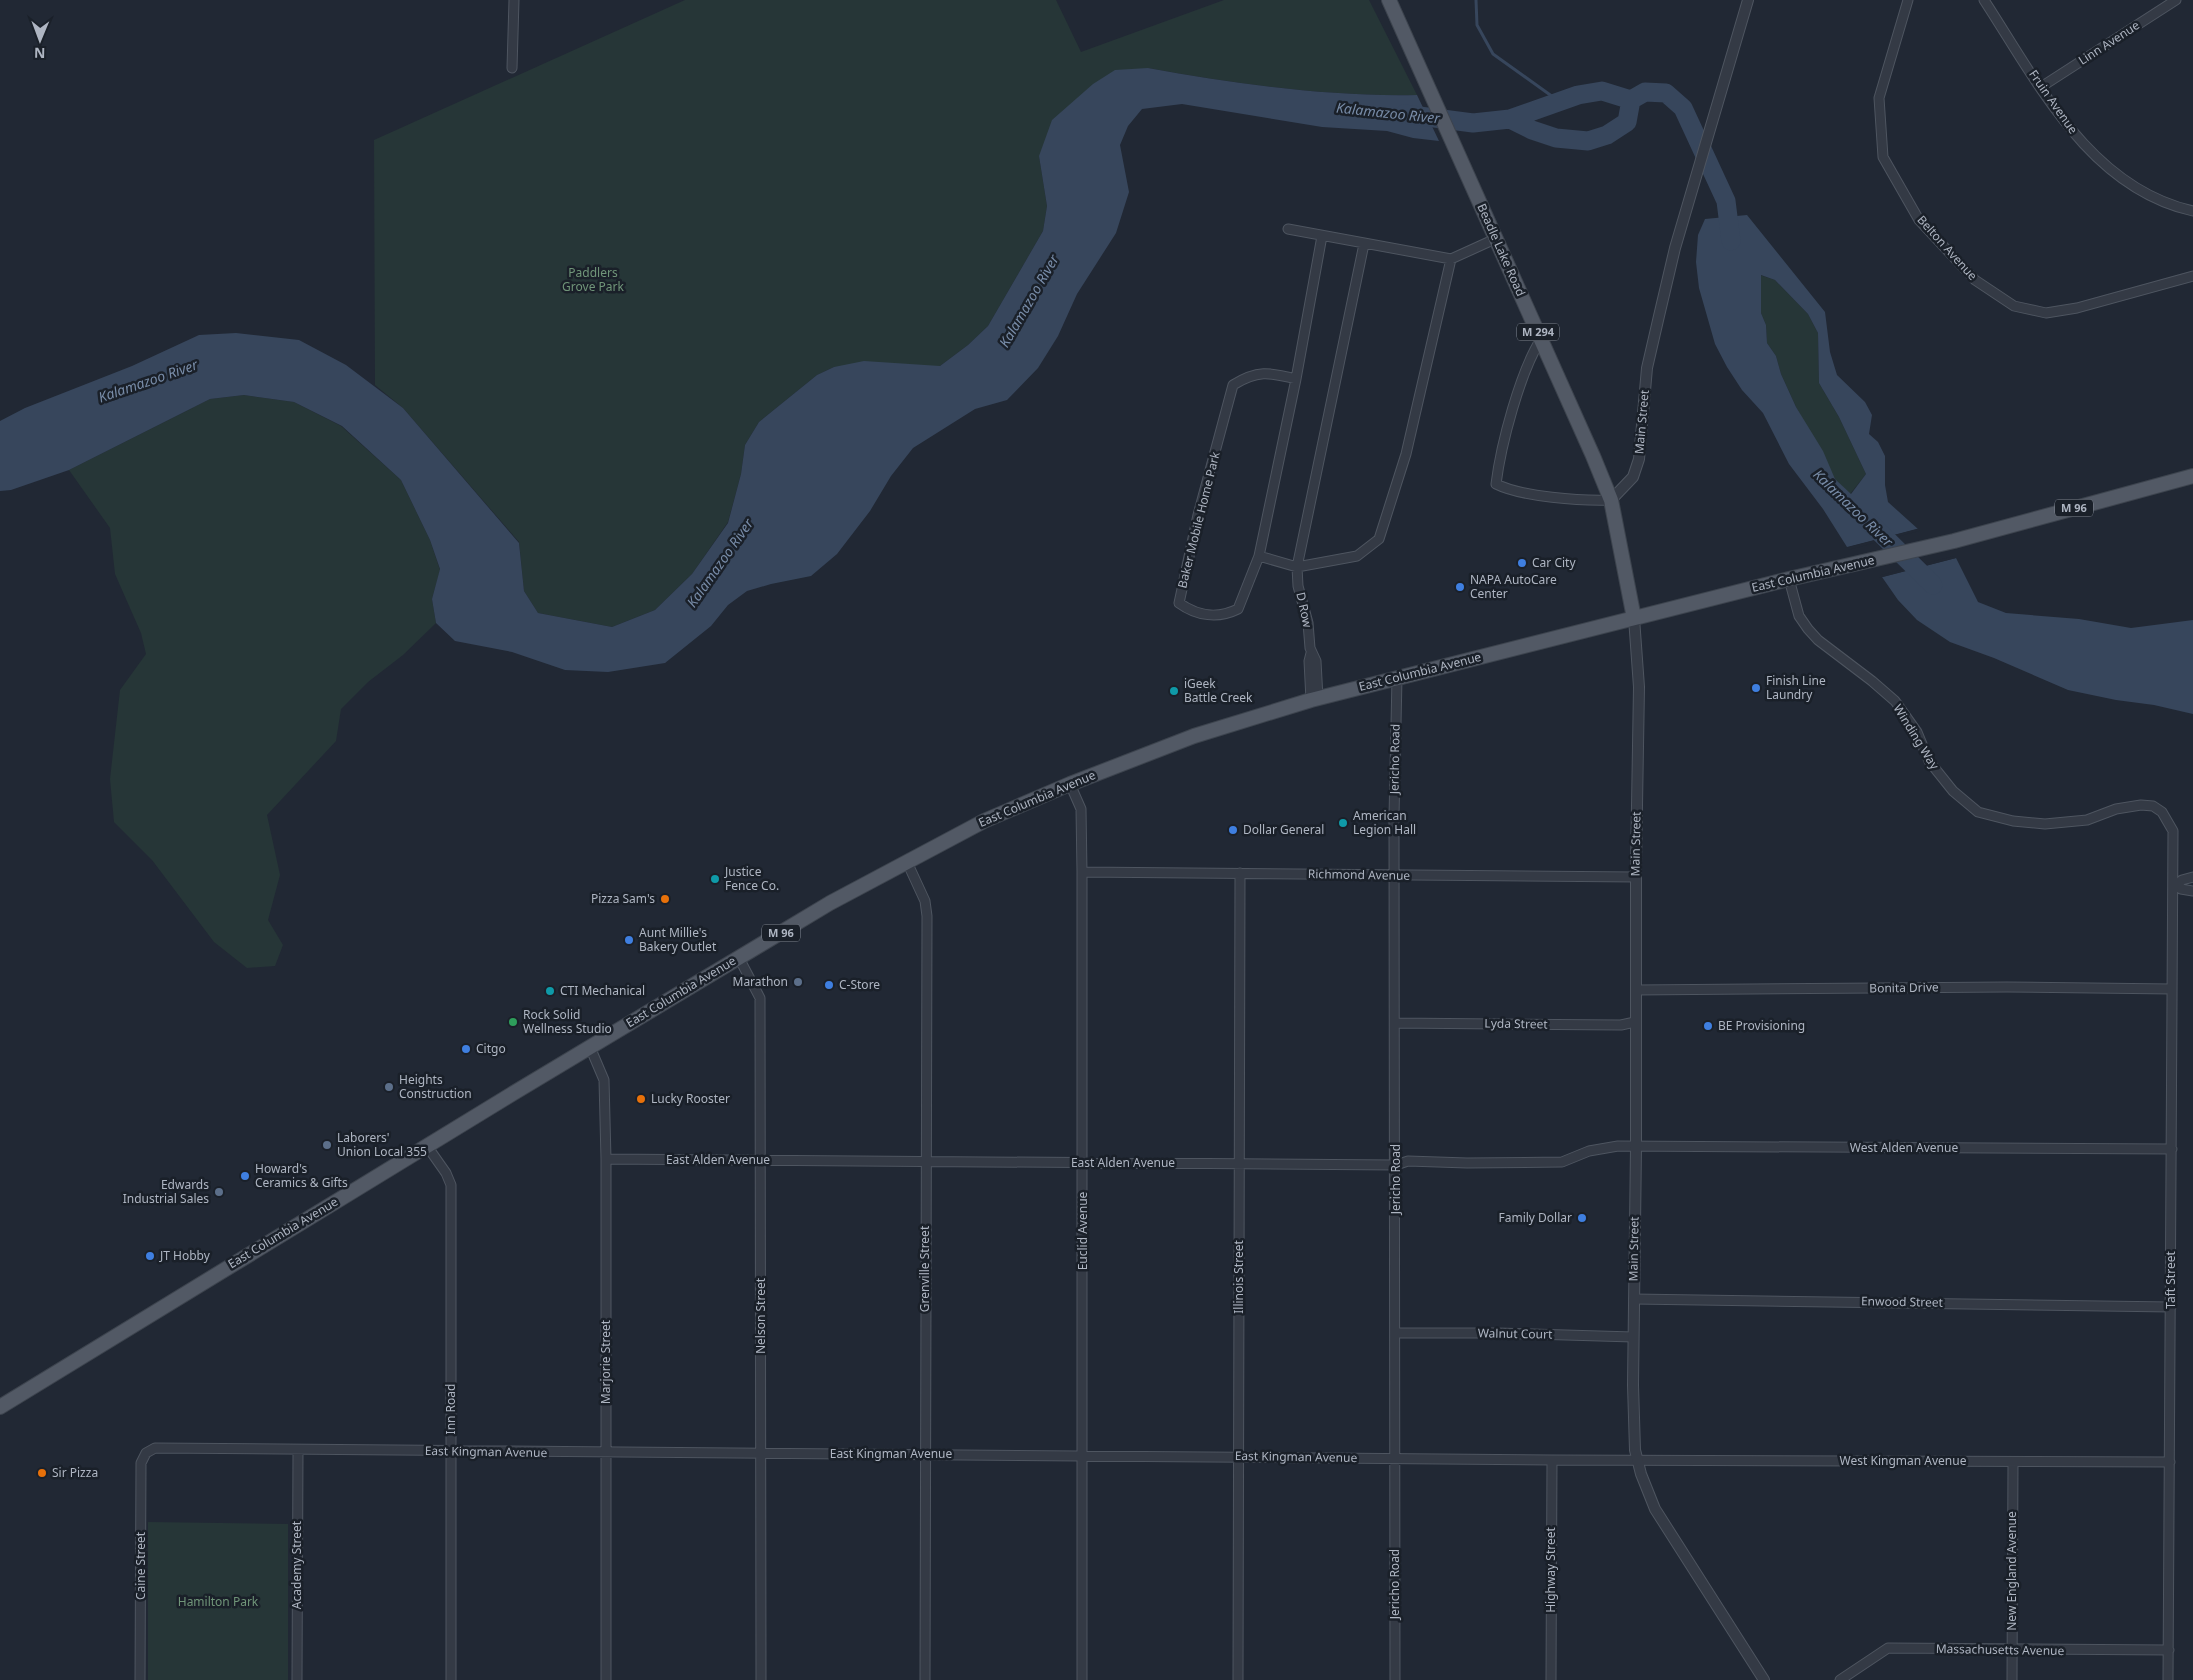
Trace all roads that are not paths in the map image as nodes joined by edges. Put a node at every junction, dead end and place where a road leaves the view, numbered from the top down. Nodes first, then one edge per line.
1 (514, 0) edge
2 (1389, 0) edge
3 (1748, 0) edge
4 (1908, 0) edge
5 (1984, 0) edge
6 (2176, 0) edge
7 (512, 68) dead end
8 (2041, 87) junction
9 (2193, 211) edge
10 (1288, 229) dead end
11 (1322, 236) junction
12 (1495, 239) junction
13 (1364, 244) junction
14 (1450, 259) junction
15 (2193, 276) edge
16 (1541, 339) junction
17 (1296, 379) junction
18 (2193, 476) edge
19 (1610, 500) junction
20 (1259, 556) junction
21 (1297, 567) junction
22 (1789, 579) junction
23 (1634, 618) junction
24 (1397, 678) junction
25 (1315, 699) junction
26 (1070, 784) junction
27 (907, 862) junction
28 (1082, 872) junction
29 (1240, 873) junction
30 (1396, 875) junction
31 (1636, 876) junction
32 (2193, 877) edge
33 (2174, 883) junction
34 (2193, 891) edge
35 (739, 958) junction
36 (1636, 990) junction
37 (2172, 990) junction
38 (1636, 1022) junction
39 (1396, 1023) junction
40 (590, 1048) junction
41 (427, 1146) junction
42 (1636, 1146) junction
43 (2172, 1149) junction
44 (606, 1159) junction
45 (761, 1160) junction
46 (926, 1162) junction
47 (1083, 1163) junction
48 (1239, 1164) junction
49 (1396, 1165) junction
50 (1634, 1299) junction
51 (2171, 1306) junction
52 (1396, 1333) junction
53 (1634, 1337) junction
54 (0, 1407) edge
55 (298, 1451) junction
56 (451, 1451) junction
57 (146, 1453) joint
58 (606, 1453) junction
59 (761, 1454) junction
60 (926, 1454) junction
61 (1082, 1456) junction
62 (1239, 1456) junction
63 (1395, 1458) junction
64 (1552, 1460) junction
65 (1637, 1460) junction
66 (2013, 1462) junction
67 (2170, 1462) junction
68 (2012, 1650) junction
69 (2169, 1650) junction
70 (140, 1680) edge
71 (297, 1680) edge
72 (451, 1680) edge
73 (606, 1680) edge
74 (761, 1680) edge
75 (926, 1680) edge
76 (1082, 1680) edge
77 (1238, 1680) edge
78 (1395, 1680) edge
79 (1551, 1680) edge
80 (1764, 1680) edge
81 (1840, 1680) edge
82 (2012, 1680) edge
83 (2168, 1680) edge

1 - 7 street
2 - 12 main road, Beadle Lake Road / M 294
3 - 19 street, Main Street
4 - 15 street, Belton Avenue
5 - 8 street, Fruin Avenue
6 - 8 street, Linn Avenue
8 - 9 street, Fruin Avenue
10 - 11 street
11 - 13 street
11 - 17 street, Baker Mobile Home Park
12 - 14 street
12 - 16 main road, Beadle Lake Road / M 294
13 - 14 street
13 - 21 street
14 - 21 street
16 - 19 main road, Beadle Lake Road / M 294
16 - 19 street
17 - 20 street, Baker Mobile Home Park
17 - 20 street, Baker Mobile Home Park
18 - 22 main road, East Columbia Avenue / M 96
19 - 23 main road, Main Street / M 294
20 - 21 street
21 - 25 street, D Row
22 - 23 main road, East Columbia Avenue / M 96
22 - 33 street, Winding Way
23 - 24 main road, East Columbia Avenue / M 96
23 - 31 street, Main Street
24 - 25 main road, East Columbia Avenue / M 96
24 - 30 street, Jericho Road
25 - 26 main road, East Columbia Avenue / M 96
26 - 27 main road, East Columbia Avenue / M 96
26 - 28 street, Euclid Avenue
27 - 35 main road, East Columbia Avenue / M 96
27 - 46 street, Grenville Street
28 - 29 street, Richmond Avenue
28 - 47 street, Euclid Avenue
29 - 30 street, Richmond Avenue
29 - 48 street, Illinois Street
30 - 31 street, Richmond Avenue
30 - 39 street, Jericho Road
31 - 36 street, Main Street
32 - 33 street
33 - 34 street
33 - 37 street, Taft Street
35 - 40 main road, East Columbia Avenue / M 96
35 - 45 street, Nelson Street
36 - 37 street, Bonita Drive
36 - 38 street, Main Street
37 - 43 street, Taft Street
38 - 39 street, Lyda Street
38 - 42 street, Main Street
39 - 49 street, Jericho Road
40 - 41 main road, East Columbia Avenue / M 96
40 - 44 street, Marjorie Street
41 - 54 main road, East Columbia Avenue / M 96
41 - 56 street, Inn Road
42 - 43 street, West Alden Avenue
42 - 49 street, East Alden Avenue
42 - 50 street, Main Street
43 - 51 street, Taft Street
44 - 45 street, East Alden Avenue
44 - 58 street, Marjorie Street
45 - 46 street, East Alden Avenue
45 - 59 street, Nelson Street
46 - 47 street, East Alden Avenue
46 - 60 street, Grenville Street
47 - 48 street, East Alden Avenue
47 - 61 street, Euclid Avenue
48 - 49 street, East Alden Avenue
48 - 62 street, Illinois Street
49 - 52 street, Jericho Road
50 - 51 street, Enwood Street
50 - 53 street, Main Street
51 - 67 street, Taft Street
52 - 53 street, Walnut Court
52 - 63 street, Jericho Road
53 - 65 street, Main Street
55 - 56 street, East Kingman Avenue
55 - 57 street, East Kingman Avenue
55 - 71 street, Academy Street
56 - 58 street, East Kingman Avenue
56 - 72 street, Inn Road
57 - 70 street, Caine Street
58 - 59 street, East Kingman Avenue
58 - 73 street, Marjorie Street
59 - 60 street, East Kingman Avenue
59 - 74 street, Nelson Street
60 - 61 street, East Kingman Avenue
60 - 75 street, Grenville Street
61 - 62 street, East Kingman Avenue
61 - 76 street, Euclid Avenue
62 - 63 street, East Kingman Avenue
62 - 77 street, Illinois Street
63 - 64 street, East Kingman Avenue
63 - 78 street, Jericho Road
64 - 65 street, East Kingman Avenue
64 - 79 street, Highway Street
65 - 66 street, West Kingman Avenue
65 - 80 street, Main Street
66 - 67 street, West Kingman Avenue
66 - 68 street, New England Avenue
67 - 69 street, Taft Street
68 - 69 street, Massachusetts Avenue
68 - 81 street, Massachusetts Avenue
68 - 82 street, New England Avenue
69 - 83 street, Taft Street

